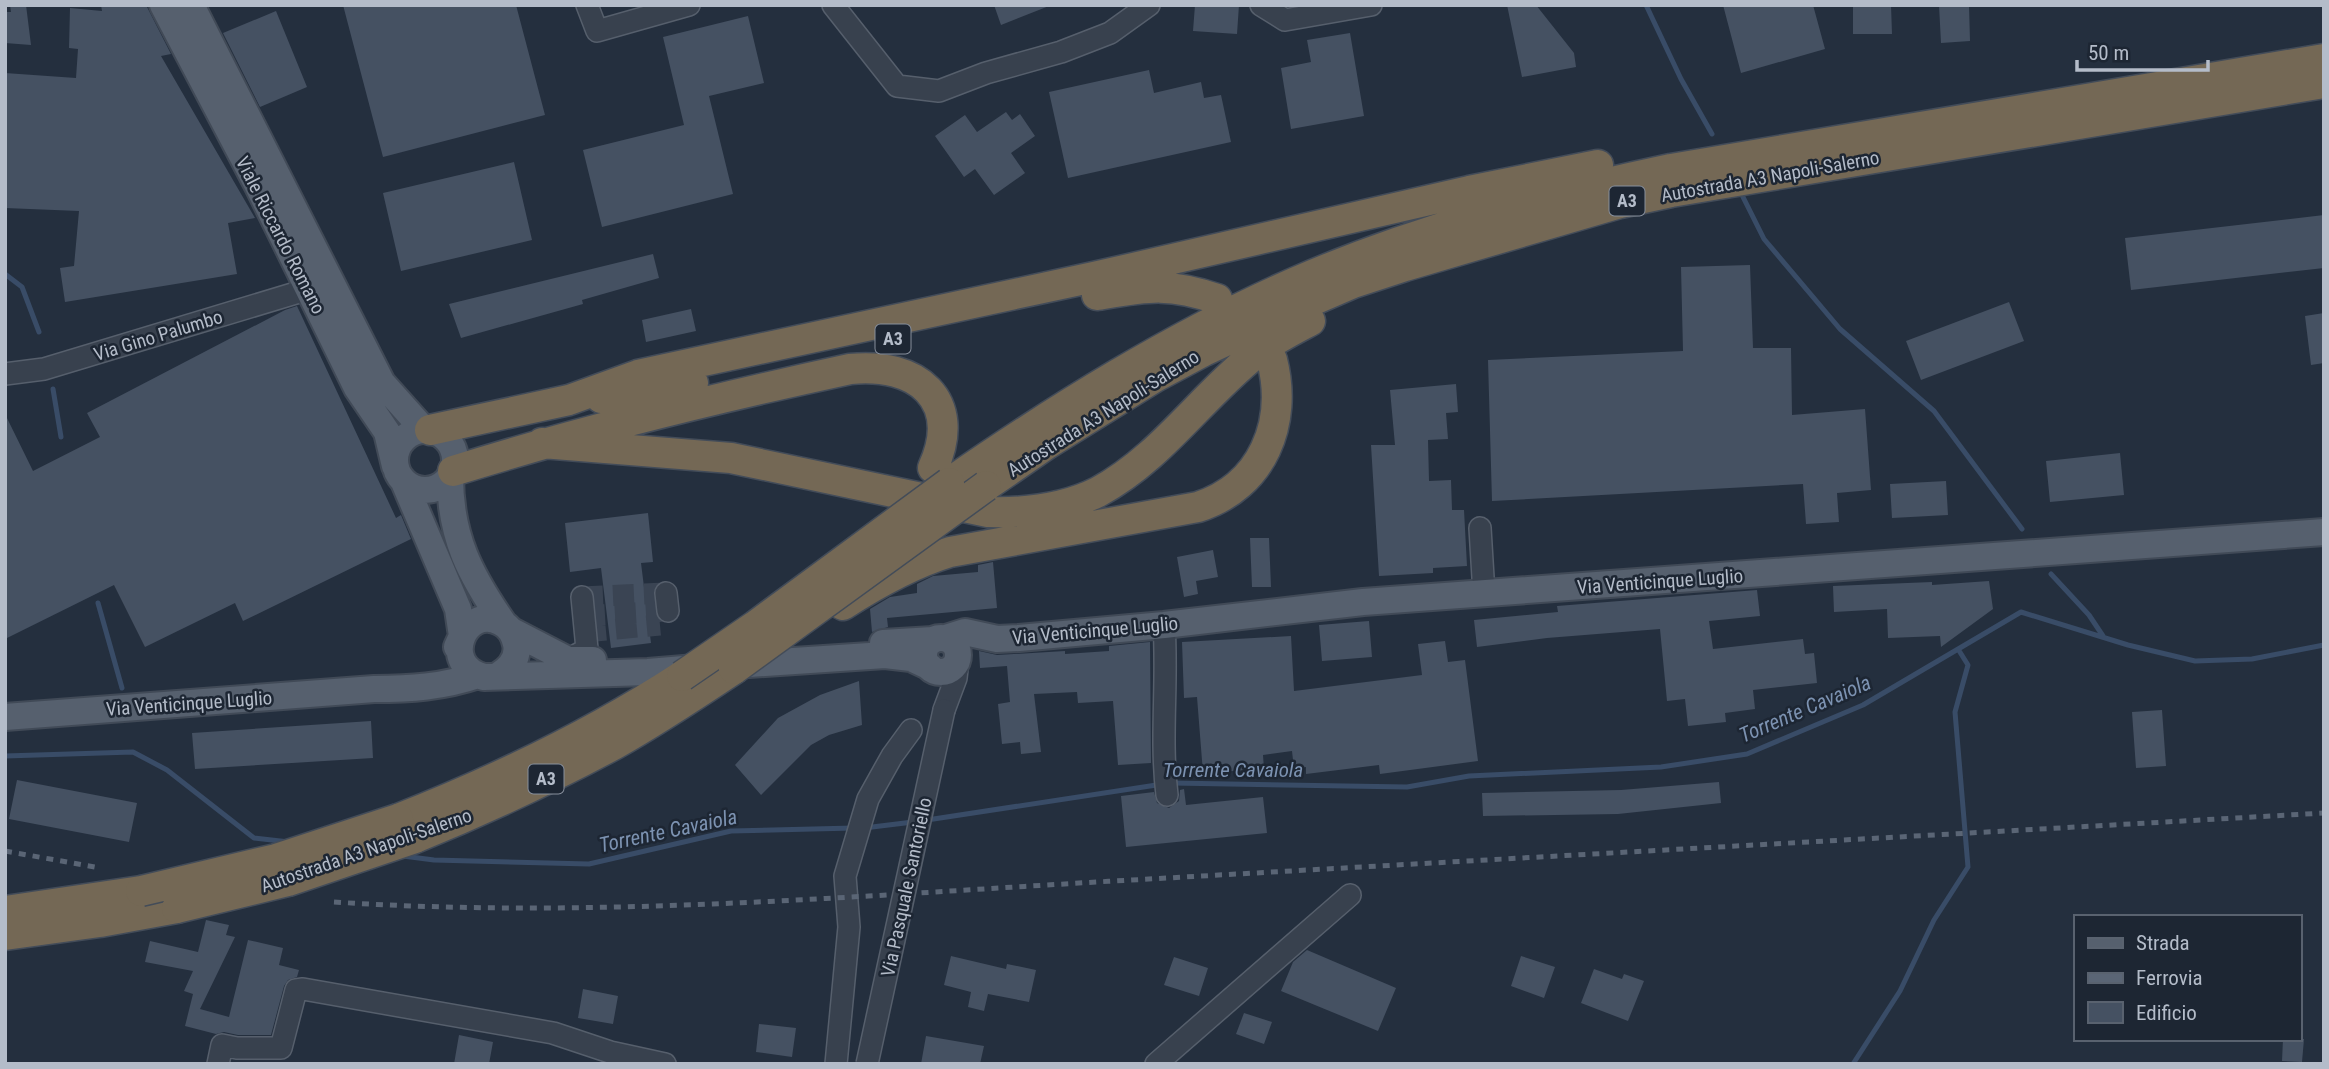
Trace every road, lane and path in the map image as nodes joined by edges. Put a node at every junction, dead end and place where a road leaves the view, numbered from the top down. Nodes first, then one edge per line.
1 (163, 5) edge
2 (191, 5) edge
3 (587, 5) edge
4 (689, 5) edge
5 (833, 5) edge
6 (1149, 5) edge
7 (1261, 5) edge
8 (1371, 5) edge
9 (2324, 59) edge
10 (2324, 82) edge
11 (1810, 144) junction
12 (1620, 203) junction
13 (309, 289) junction
14 (1217, 299) dead end
15 (1272, 360) dead end
16 (5, 374) edge
17 (569, 400) junction
18 (427, 430) junction
19 (542, 443) junction
20 (452, 473) junction
21 (399, 474) junction
22 (941, 475) junction
23 (1479, 528) dead end
24 (2324, 532) edge
25 (1484, 594) junction
26 (582, 597) dead end
27 (1164, 625) junction
28 (508, 628) junction
29 (462, 636) junction
30 (768, 645) junction
31 (577, 654) junction
32 (943, 655) junction
33 (489, 675) junction
34 (373, 689) junction
35 (5, 717) edge
36 (911, 730) dead end
37 (1167, 795) dead end
38 (406, 828) junction
39 (1350, 895) dead end
40 (5, 911) edge
41 (5, 935) edge
42 (218, 1064) edge
43 (665, 1064) edge
44 (836, 1064) edge
45 (867, 1064) edge
46 (1156, 1064) edge

1 - 13 main road, Viale Riccardo Romano
2 - 18 main road, Viale Riccardo Romano
3 - 4 street
5 - 6 street
7 - 8 street
9 - 11 highway, Autostrada A3 Napoli-Salerno / A3
10 - 12 highway, Autostrada A3 Napoli-Salerno / A3
11 - 17 highway
11 - 22 highway, Autostrada A3 Napoli-Salerno / A3
12 - 19 highway
12 - 30 highway, Autostrada A3 Napoli-Salerno / A3, bridge
13 - 16 street, Via Gino Palumbo
13 - 21 main road, Viale Riccardo Romano
14 - 17 highway, A3
15 - 30 highway, A3, bridge
17 - 18 highway
18 - 20 main road, Viale Riccardo Romano
18 - 21 main road
19 - 20 highway
19 - 22 highway
20 - 21 main road
20 - 28 main road, Viale Riccardo Romano
21 - 29 main road, Viale Riccardo Romano
22 - 38 highway, Autostrada A3 Napoli-Salerno / A3, bridge
23 - 25 street
24 - 25 main road, Via Venticinque Luglio
25 - 27 main road, Via Venticinque Luglio
26 - 31 street
27 - 32 main road, Via Venticinque Luglio
27 - 37 street
28 - 29 main road, Via Venticinque Luglio
28 - 31 main road, Via Venticinque Luglio
28 - 33 main road
29 - 33 main road
29 - 34 main road, Via Venticinque Luglio
30 - 38 highway, Autostrada A3 Napoli-Salerno / A3, bridge
31 - 32 main road, Via Venticinque Luglio
32 - 33 main road, Via Venticinque Luglio
32 - 45 street, Via Pasquale Santoriello, bridge
33 - 34 main road, Via Venticinque Luglio
34 - 35 main road, Via Venticinque Luglio
36 - 44 street
38 - 40 highway, Autostrada A3 Napoli-Salerno / A3, bridge
38 - 41 highway, Autostrada A3 Napoli-Salerno / A3, bridge
39 - 46 street
42 - 43 street

